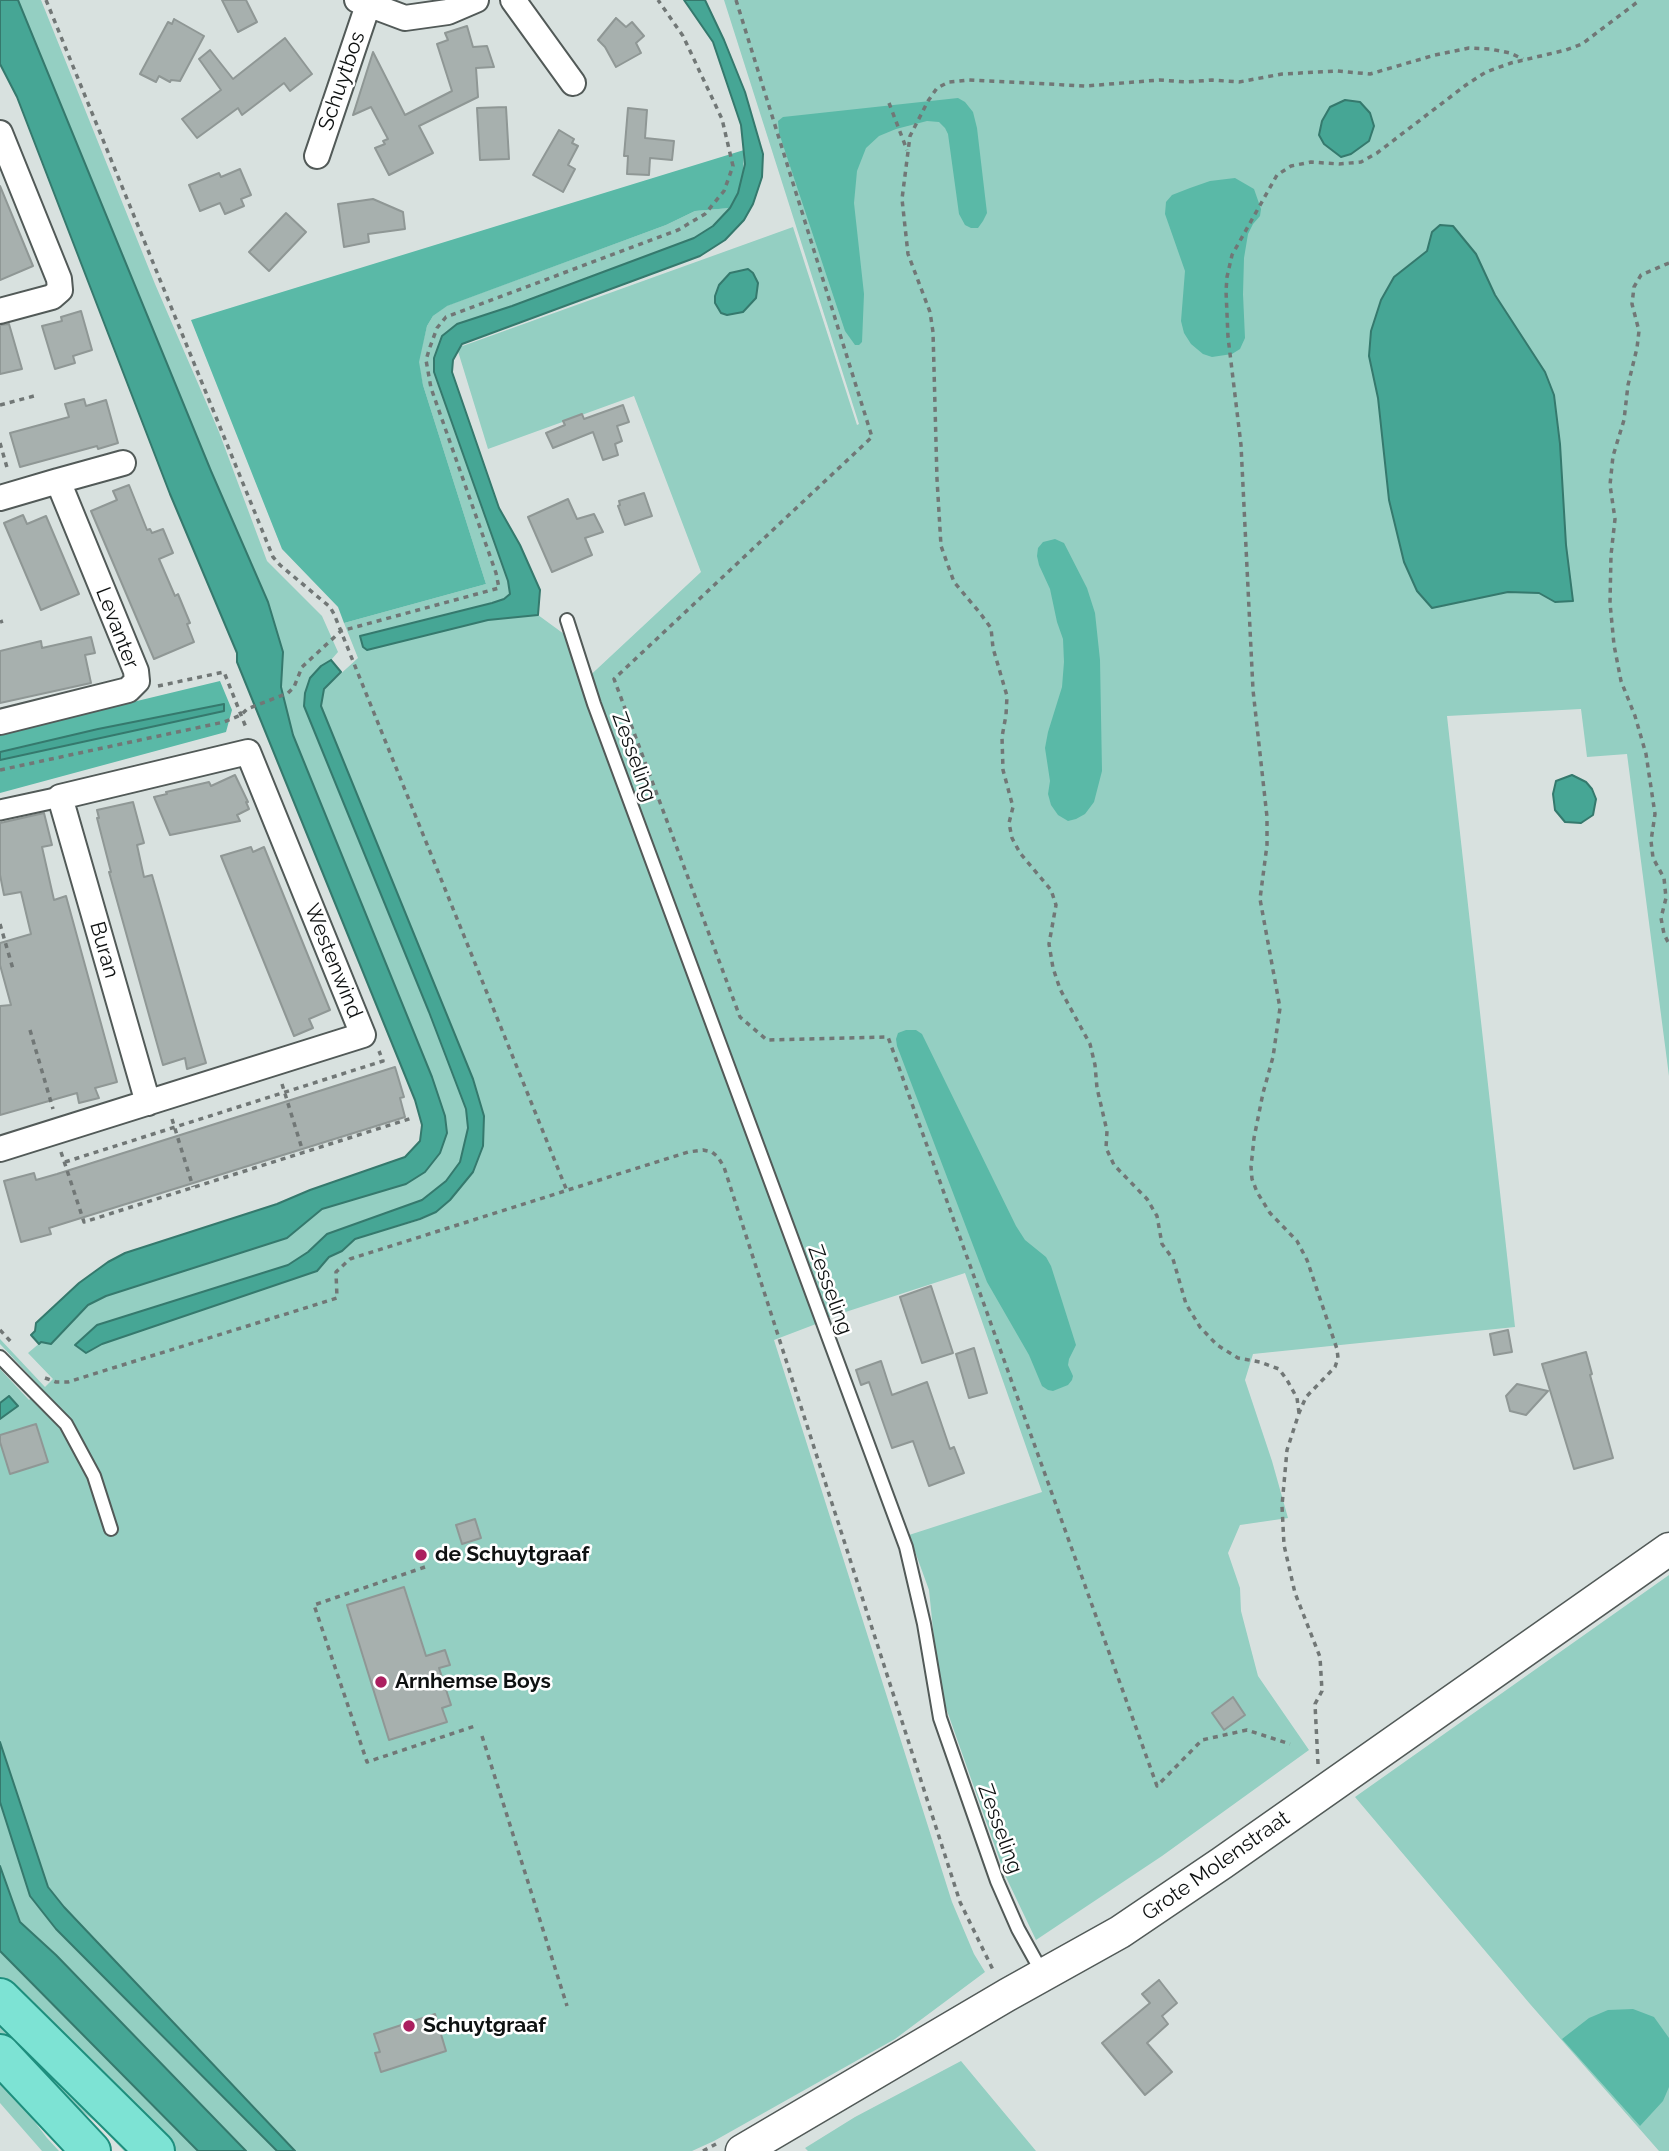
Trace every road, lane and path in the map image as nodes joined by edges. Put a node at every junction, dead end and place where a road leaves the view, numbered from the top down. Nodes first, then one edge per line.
1 (46, 0) edge
2 (476, 0) edge
3 (513, 0) edge
4 (658, 0) edge
5 (736, 0) edge
6 (1640, 0) edge
7 (363, 2) edge
8 (1525, 59) junction
9 (573, 83) dead end
10 (889, 103) dead end
11 (0, 133) edge
12 (908, 152) junction
13 (317, 156) dead end
14 (1669, 263) edge
15 (0, 311) edge
16 (33, 396) dead end
17 (0, 405) edge
18 (0, 443) edge
19 (123, 463) dead end
20 (58, 481) junction
21 (7, 496) edge
22 (566, 620) dead end
23 (341, 631) junction
24 (136, 681) junction
25 (240, 715) junction
26 (0, 722) edge
27 (248, 752) junction
28 (0, 771) edge
29 (60, 797) junction
30 (0, 810) edge
31 (0, 924) edge
32 (1669, 944) edge
33 (13, 969) dead end
34 (30, 1030) dead end
35 (363, 1035) junction
36 (275, 1063) junction
37 (285, 1092) junction
38 (157, 1100) junction
39 (412, 1118) dead end
40 (175, 1127) junction
41 (57, 1131) junction
42 (0, 1149) edge
43 (303, 1152) junction
44 (65, 1162) junction
45 (194, 1187) junction
46 (567, 1191) junction
47 (0, 1330) edge
48 (18, 1349) dead end
49 (0, 1357) edge
50 (45, 1378) dead end
51 (1299, 1413) junction
52 (111, 1530) dead end
53 (1669, 1549) edge
54 (425, 1567) dead end
55 (478, 1725) dead end
56 (482, 1736) dead end
57 (1290, 1744) dead end
58 (1319, 1774) dead end
59 (1044, 1974) junction
60 (996, 1975) dead end
61 (0, 1998) edge
62 (567, 2006) dead end
63 (0, 2054) edge
64 (91, 2151) edge
65 (155, 2151) edge
66 (742, 2151) edge

1 - 23 path
2 - 7 street, Schuytbos
3 - 9 street
4 - 23 path
5 - 57 path
6 - 8 path
7 - 13 street, Schuytbos
8 - 12 path
8 - 51 path
10 - 12 path
11 - 15 street
12 - 51 path
14 - 32 path
16 - 17 path
18 - 21 path
19 - 20 street
20 - 21 street
20 - 24 street, Levanter
22 - 59 lane, Zesseling
23 - 25 path
23 - 46 path
24 - 25 path
24 - 26 street, Levanter
25 - 27 path
25 - 28 path
27 - 29 street
27 - 35 street, Westenwind
29 - 30 street
29 - 38 street, Buran
31 - 33 path
34 - 41 path
35 - 36 street, Westenwind
35 - 37 path
36 - 37 path
36 - 38 street, Westenwind
37 - 40 path
37 - 43 path
38 - 40 path
38 - 41 street, Westenwind
39 - 43 path
40 - 44 path
40 - 45 path
41 - 42 street, Westenwind
41 - 44 path
43 - 45 path
44 - 45 path
46 - 50 path
46 - 60 path
47 - 48 path
49 - 52 lane
51 - 58 path
53 - 59 street, Grote Molenstraat
54 - 55 path
56 - 62 path
59 - 66 street, Grote Molenstraat
61 - 65 main road
63 - 64 main road

